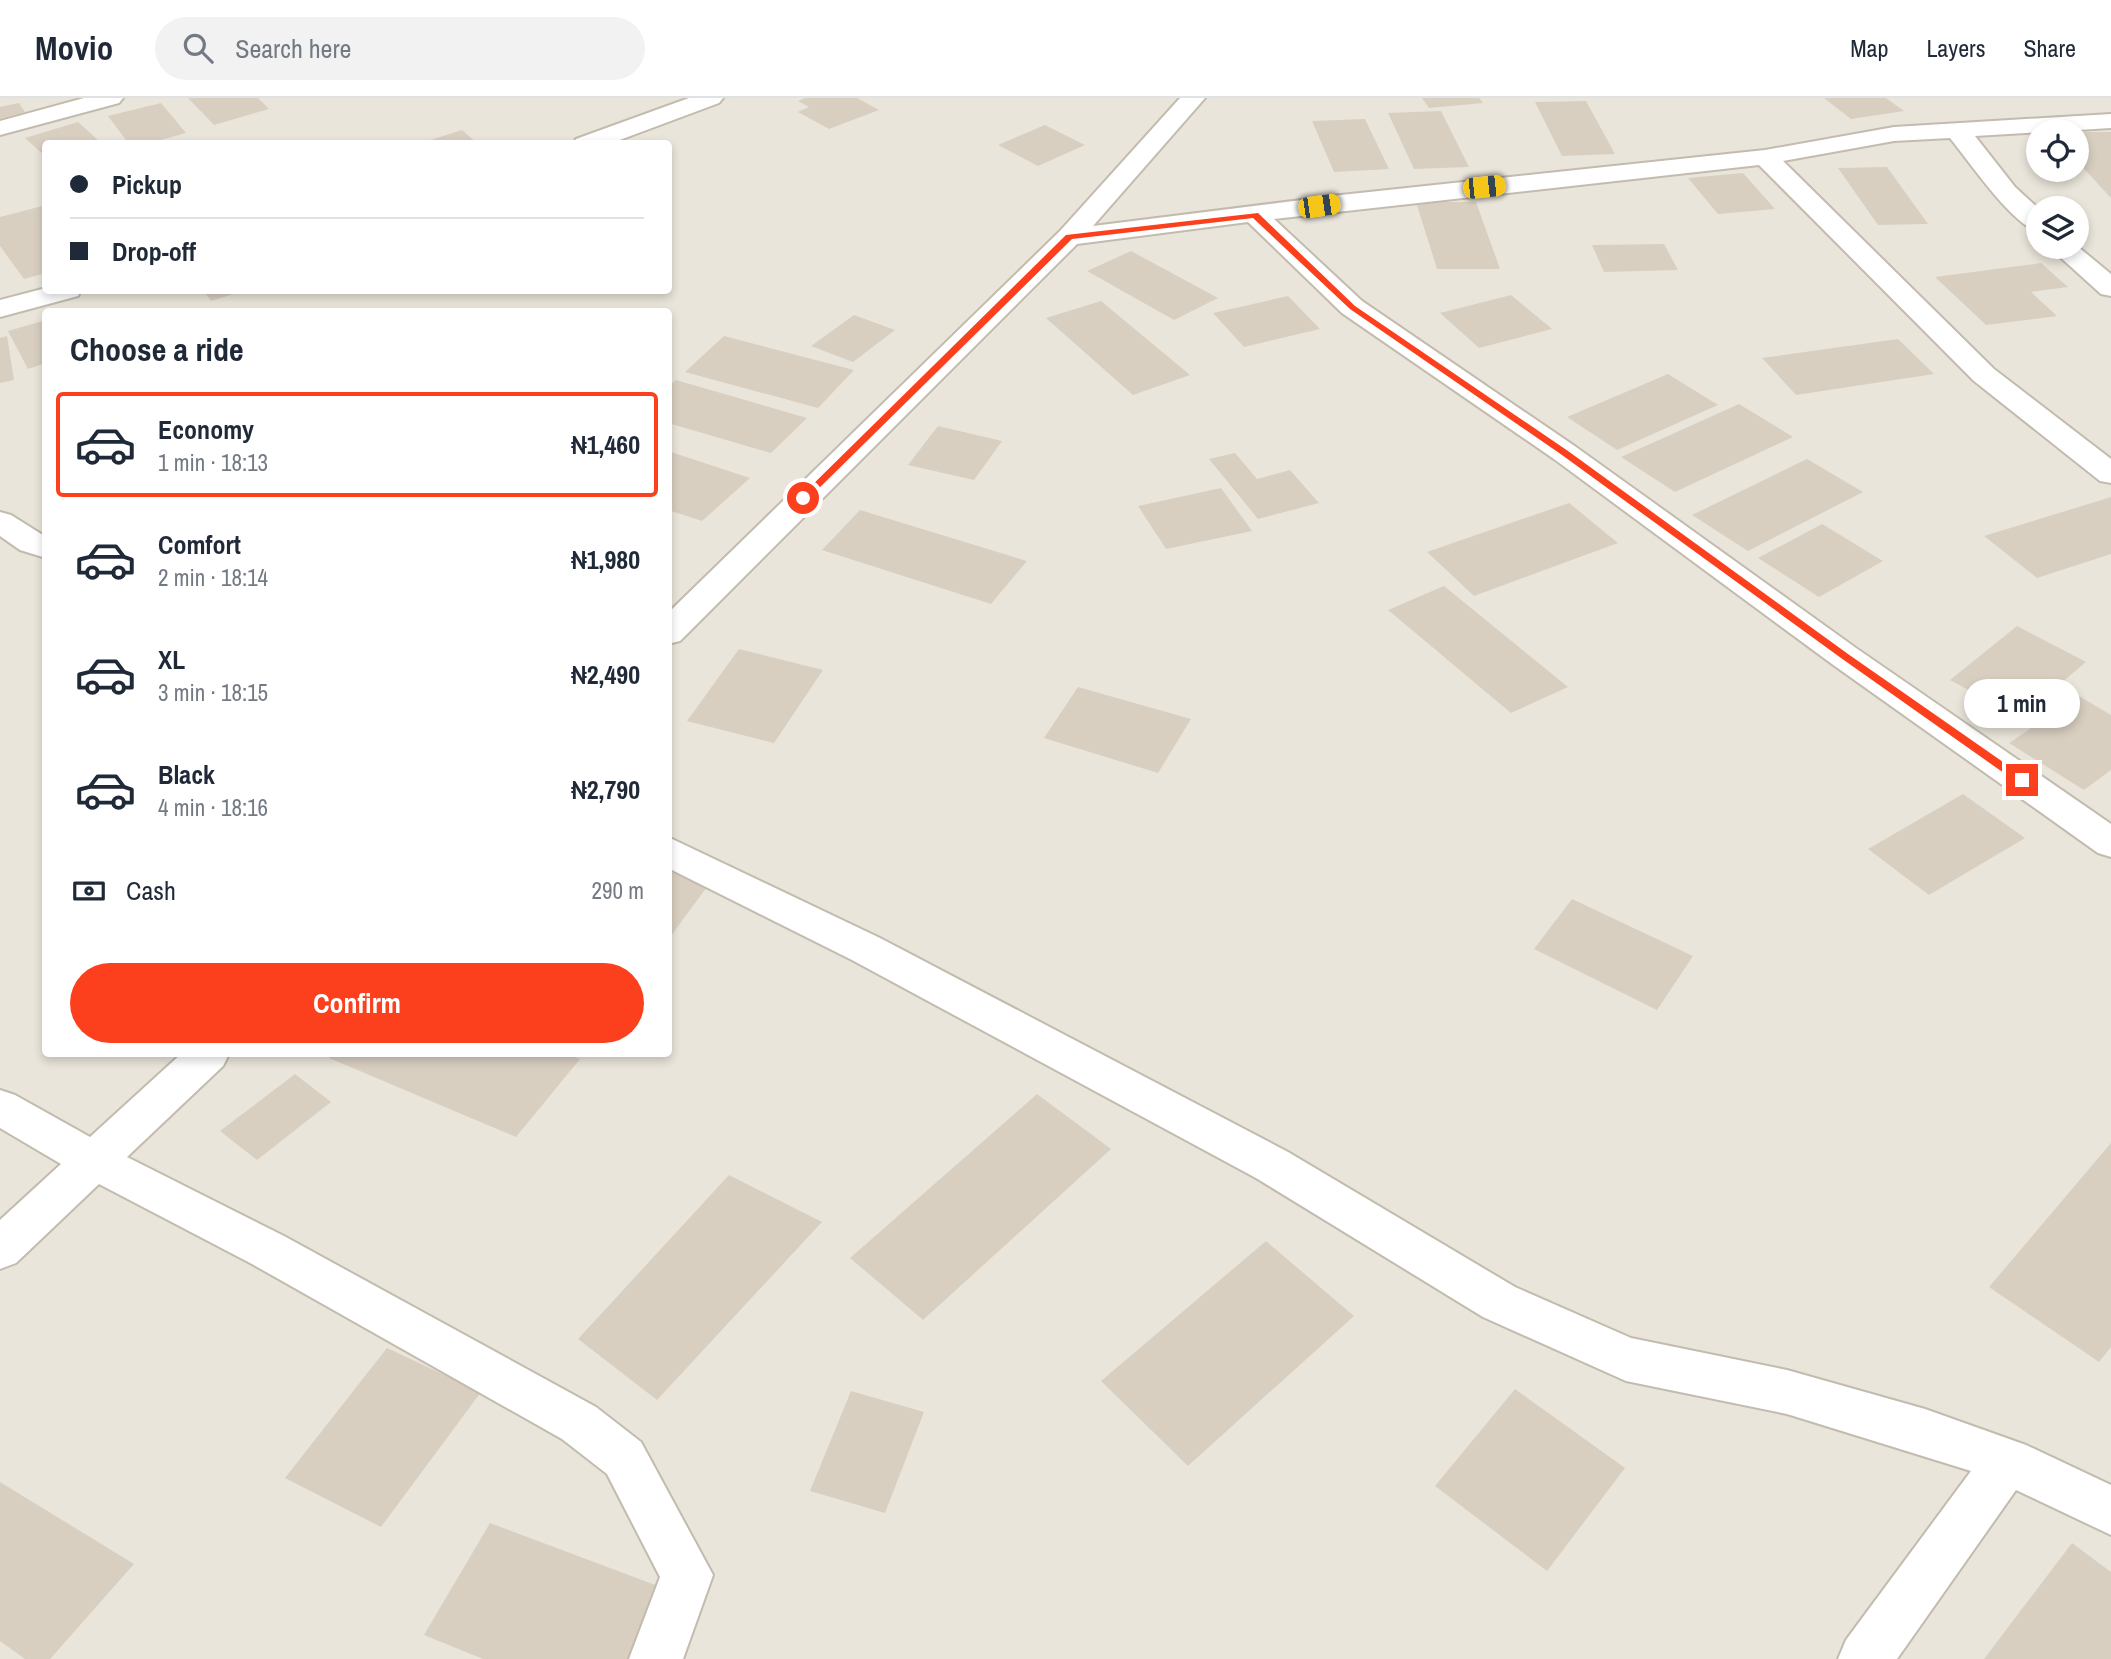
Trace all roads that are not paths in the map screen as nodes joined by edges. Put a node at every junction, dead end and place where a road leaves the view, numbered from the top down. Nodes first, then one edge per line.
1 (111, 98) edge
2 (710, 98) edge
3 (1193, 98) edge
4 (2111, 121) edge
5 (0, 128) edge
6 (1956, 129) junction
7 (596, 140) edge
8 (1765, 157) junction
9 (2026, 211) edge
10 (1255, 215) junction
11 (1069, 237) junction
12 (2076, 259) edge
13 (2111, 288) edge
14 (54, 294) edge
15 (0, 309) edge
16 (2111, 474) edge
17 (0, 522) edge
18 (42, 547) edge
19 (672, 629) edge
20 (2111, 843) edge
21 (672, 853) edge
22 (205, 1057) edge
23 (0, 1107) edge
24 (93, 1160) junction
25 (0, 1250) edge
26 (2008, 1461) junction
27 (2111, 1511) edge
28 (656, 1659) edge
29 (1865, 1659) edge

1 - 5 street
2 - 7 street
3 - 11 street
4 - 6 street
6 - 8 street
6 - 9 street
8 - 10 street
8 - 16 street
10 - 11 street
10 - 20 street
11 - 19 street
12 - 13 street
14 - 15 street
17 - 18 street
21 - 26 street
22 - 24 street
23 - 24 street
24 - 25 street
24 - 28 street
26 - 27 street
26 - 29 street

